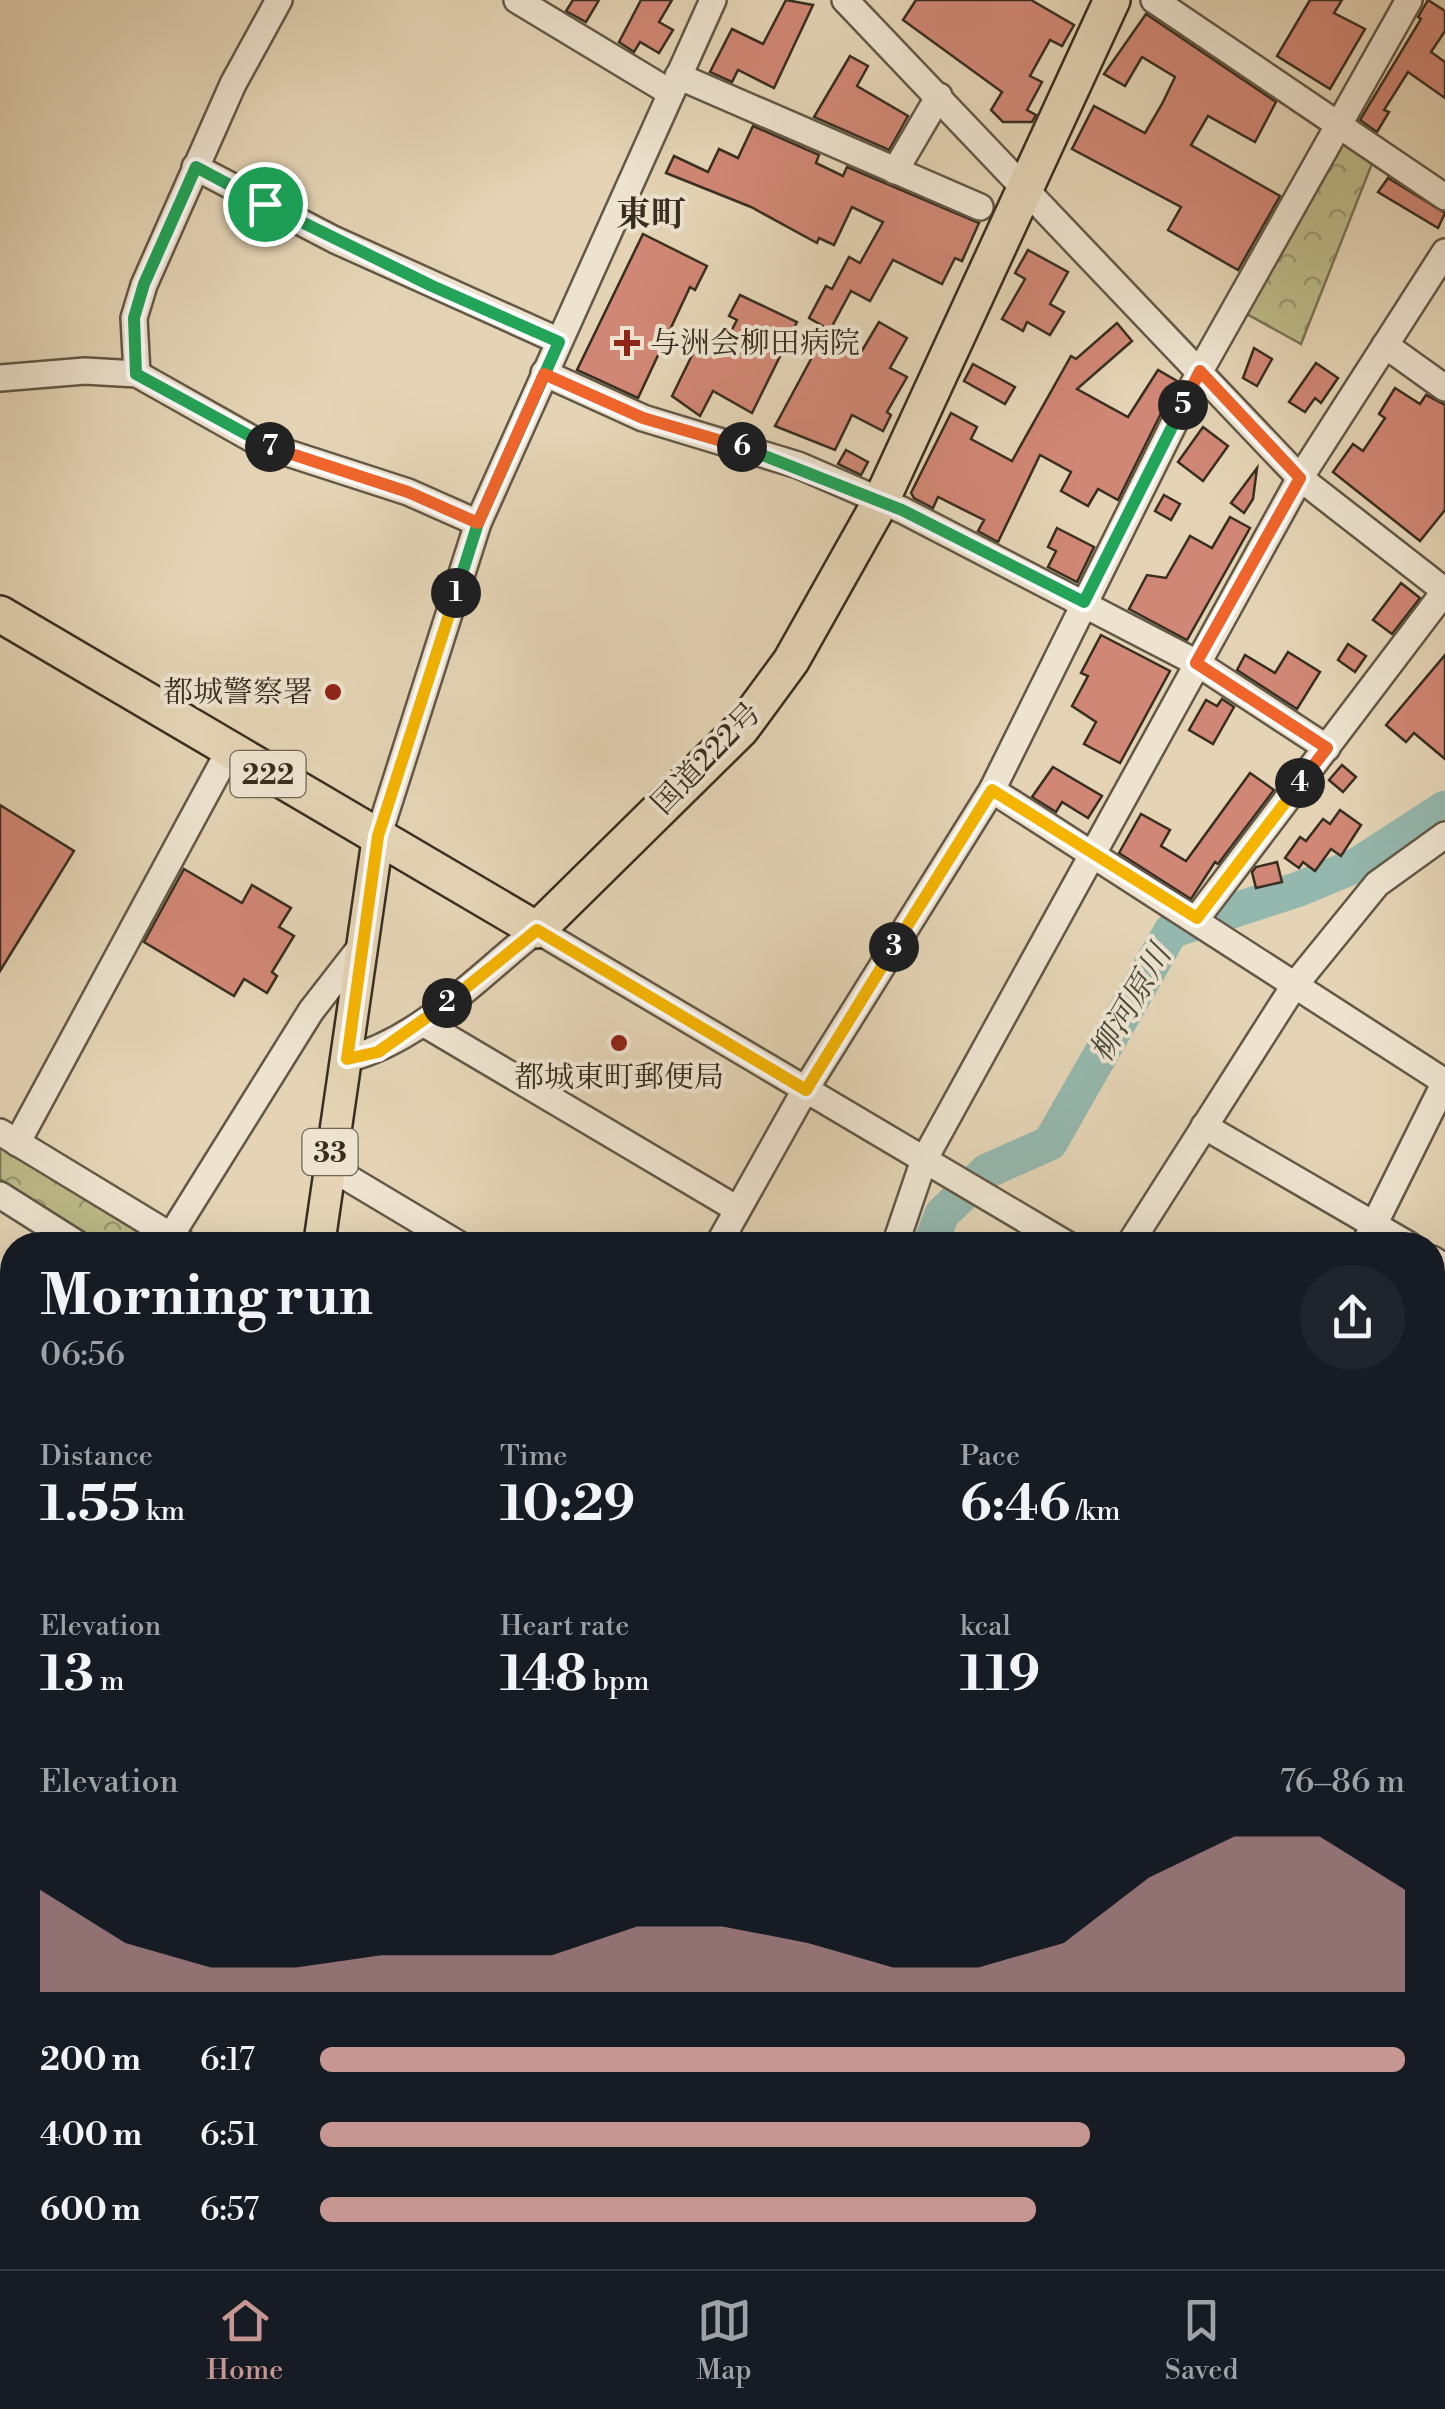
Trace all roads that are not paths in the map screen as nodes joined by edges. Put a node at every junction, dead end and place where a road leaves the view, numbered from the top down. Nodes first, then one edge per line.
1 (279, 0) edge
2 (517, 0) edge
3 (714, 0) edge
4 (846, 0) edge
5 (1112, 0) edge
6 (1154, 0) edge
7 (1409, 0) edge
8 (675, 84) junction
9 (940, 96) junction
10 (1340, 125) junction
11 (196, 167) junction
12 (895, 170) junction
13 (1024, 185) junction
14 (1445, 197) edge
15 (980, 207) dead end
16 (1445, 252) edge
17 (559, 342) junction
18 (1385, 345) junction
19 (1200, 371) junction
20 (136, 374) junction
21 (544, 374) junction
22 (0, 378) edge
23 (1445, 388) edge
24 (1300, 478) junction
25 (881, 501) junction
26 (478, 523) junction
27 (1445, 591) edge
28 (1084, 602) junction
29 (0, 614) edge
30 (1196, 663) junction
31 (1327, 748) junction
32 (230, 752) junction
33 (992, 790) junction
34 (1445, 835) edge
35 (378, 836) junction
36 (1093, 855) junction
37 (1200, 923) junction
38 (537, 930) junction
39 (360, 948) junction
40 (1294, 986) junction
41 (423, 1022) junction
42 (347, 1059) junction
43 (1445, 1082) edge
44 (806, 1090) junction
45 (1204, 1126) junction
46 (8, 1138) edge
47 (924, 1160) junction
48 (328, 1166) junction
49 (1, 1200) edge
50 (737, 1209) junction
51 (56, 1232) edge
52 (158, 1232) edge
53 (180, 1232) edge
54 (320, 1232) edge
55 (438, 1232) edge
56 (725, 1232) edge
57 (899, 1232) edge
58 (1046, 1232) edge
59 (1136, 1232) edge
60 (1364, 1232) edge
61 (1370, 1232) edge

1 - 11 street
2 - 8 street
3 - 8 street
4 - 9 street
5 - 13 highway, 国道222号
6 - 10 street
7 - 10 street
8 - 12 street
8 - 17 street
9 - 12 street
9 - 13 street
10 - 14 street
10 - 19 street
11 - 17 street
11 - 20 street
12 - 15 street
13 - 19 street
13 - 25 highway, 国道222号
16 - 18 street
17 - 21 street
18 - 23 street
18 - 24 street
19 - 24 street
19 - 28 street
20 - 22 street
20 - 26 street
21 - 25 street
21 - 26 street
24 - 27 street
24 - 30 street
25 - 28 street
25 - 38 highway, 国道222号
26 - 35 street
27 - 31 street
28 - 30 street
28 - 33 street
29 - 32 highway, 222
30 - 31 street
30 - 36 street
31 - 37 street
32 - 35 highway, 222
32 - 46 street
33 - 36 street
33 - 44 street
34 - 40 street
35 - 38 highway, 222
35 - 39 main road, 33
36 - 37 street
36 - 47 street
37 - 40 street
38 - 41 street
38 - 44 street
39 - 42 main road, 33
39 - 53 street
40 - 43 street
40 - 45 street
41 - 42 street
41 - 50 street
42 - 48 main road, 33
43 - 61 street
44 - 47 street
44 - 50 street
45 - 59 street
45 - 60 street
46 - 52 street
47 - 57 street
47 - 58 street
48 - 54 main road, 33
48 - 55 street
49 - 51 street
50 - 56 street

